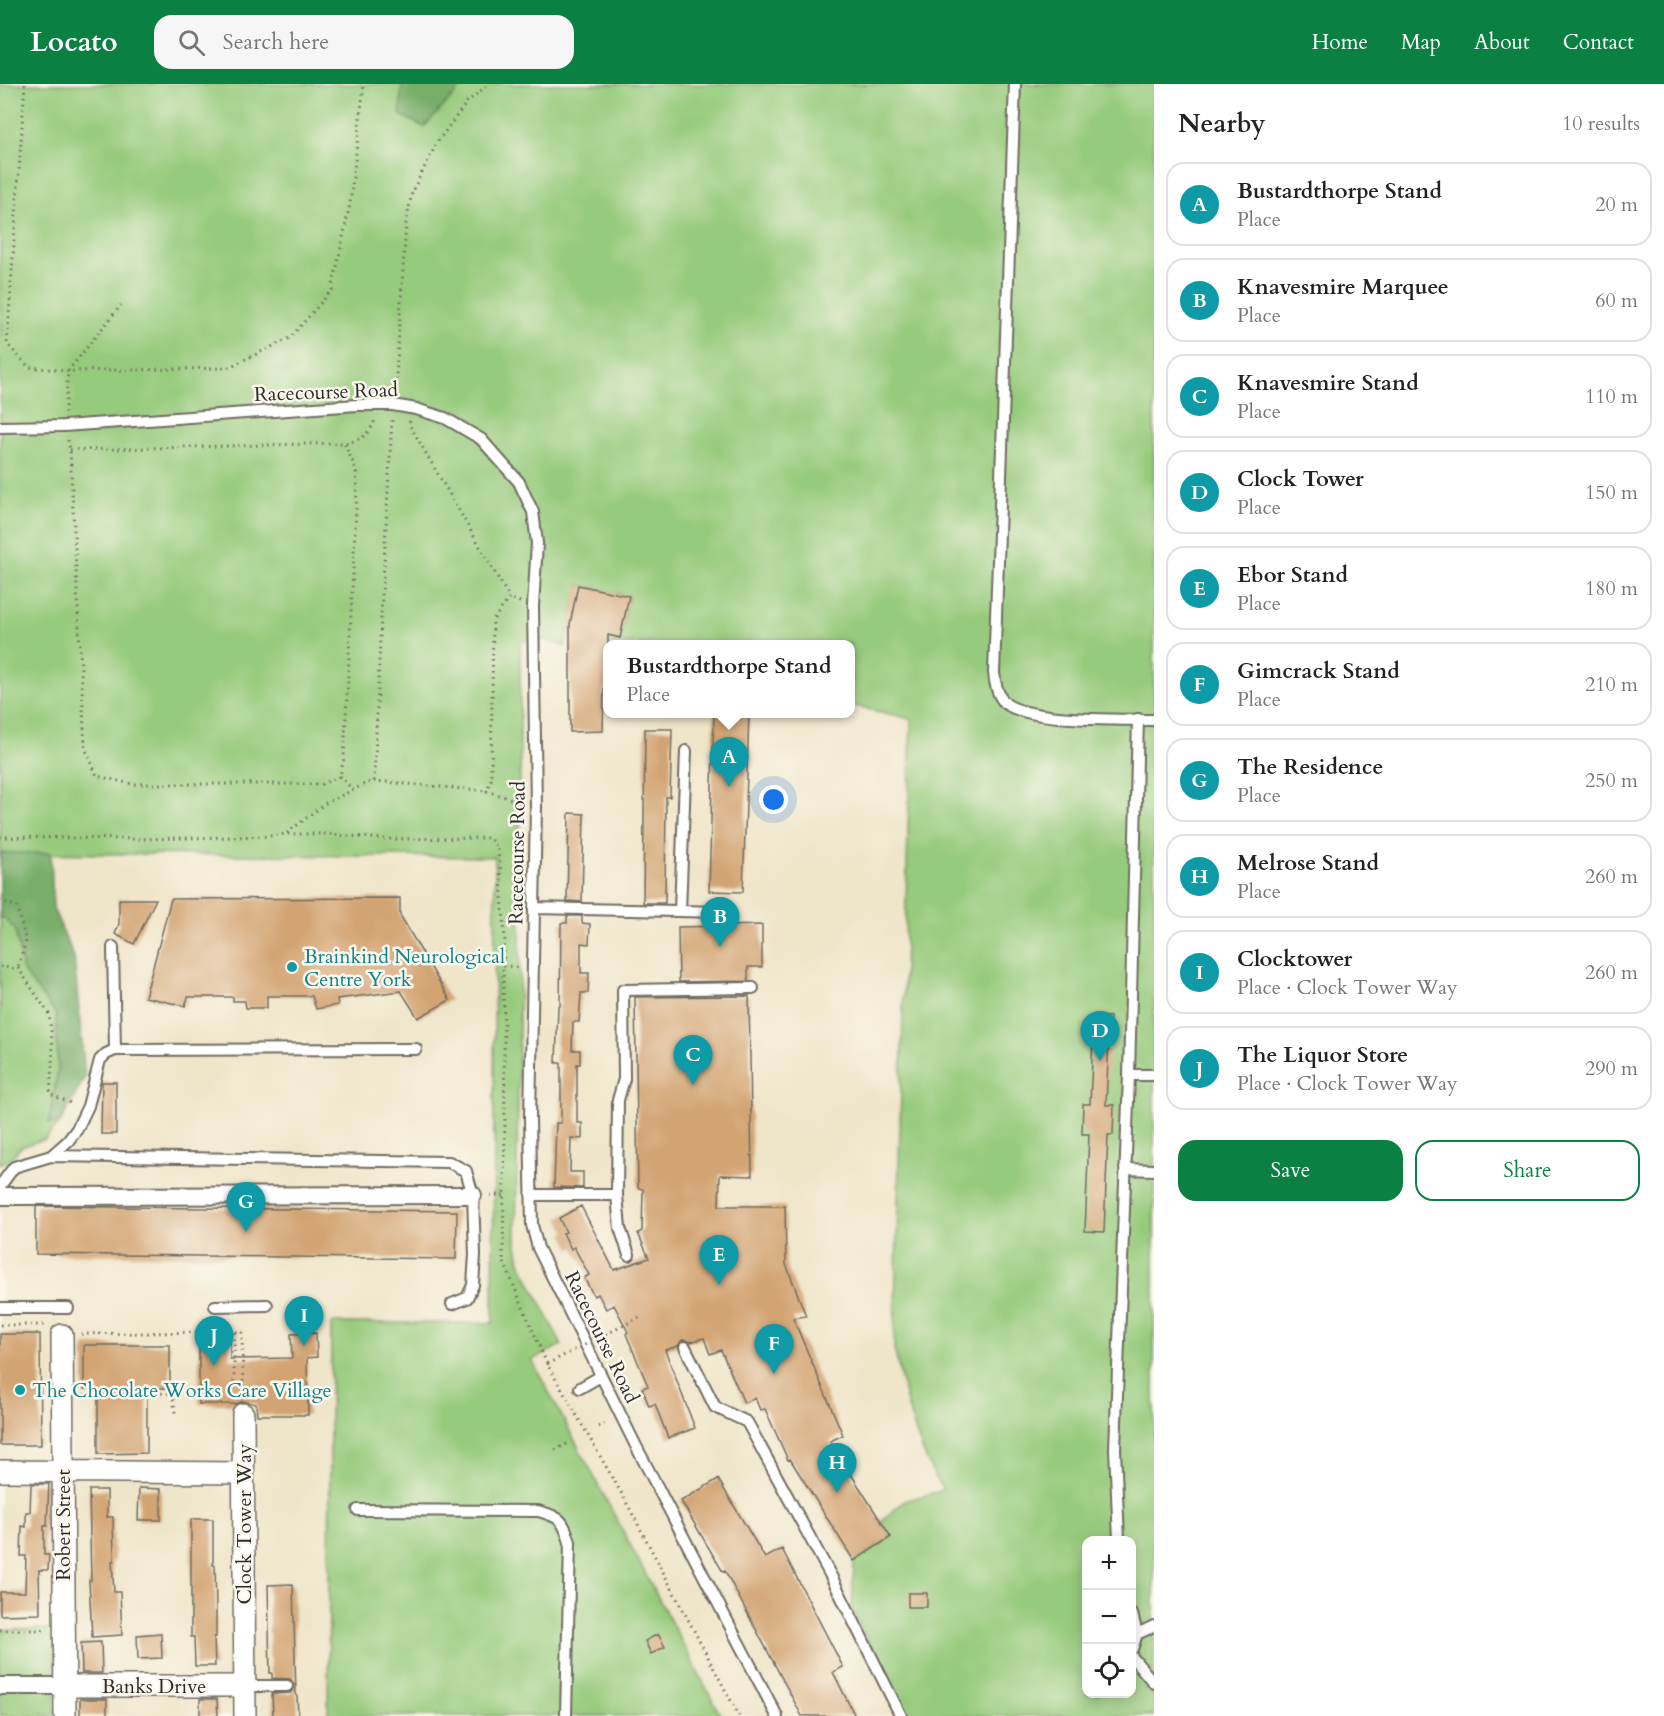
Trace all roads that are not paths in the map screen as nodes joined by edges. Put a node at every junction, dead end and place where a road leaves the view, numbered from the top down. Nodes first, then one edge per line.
1 (1015, 84) edge
2 (0, 427) edge
3 (1138, 719) junction
4 (1154, 720) edge
5 (686, 751) dead end
6 (534, 908) junction
7 (680, 911) junction
8 (725, 912) dead end
9 (113, 947) dead end
10 (753, 988) dead end
11 (416, 1049) dead end
12 (115, 1050) junction
13 (1129, 1074) junction
14 (1154, 1076) edge
15 (51, 1156) junction
16 (1125, 1169) junction
17 (1154, 1170) edge
18 (0, 1186) edge
19 (473, 1195) junction
20 (531, 1195) junction
21 (617, 1195) junction
22 (0, 1196) edge
23 (629, 1255) dead end
24 (452, 1304) dead end
25 (267, 1305) dead end
26 (214, 1306) dead end
27 (0, 1308) edge
28 (68, 1308) dead end
29 (62, 1335) road end
30 (685, 1347) dead end
31 (601, 1376) junction
32 (580, 1388) dead end
33 (243, 1414) road end
34 (0, 1471) edge
35 (63, 1472) junction
36 (243, 1473) junction
37 (358, 1510) dead end
38 (1119, 1536) edge
39 (1154, 1626) edge
40 (1136, 1631) edge
41 (1137, 1634) junction
42 (1133, 1644) edge
43 (1136, 1664) edge
44 (1154, 1683) edge
45 (0, 1686) edge
46 (64, 1686) junction
47 (244, 1686) junction
48 (287, 1686) dead end
49 (64, 1716) edge
50 (245, 1716) edge
51 (566, 1716) edge
52 (777, 1716) edge
53 (901, 1716) edge

1 - 3 lane
2 - 6 lane, Racecourse Road
3 - 4 lane
3 - 13 lane
5 - 7 lane
6 - 7 lane
6 - 20 lane, Racecourse Road
7 - 8 lane
9 - 12 lane
10 - 21 lane
11 - 12 lane
12 - 15 lane
13 - 14 lane
13 - 16 lane
15 - 18 lane
15 - 19 lane
16 - 17 lane
16 - 38 lane
19 - 22 street
19 - 24 lane
20 - 21 lane
20 - 31 lane, Racecourse Road
21 - 23 lane
25 - 26 lane
27 - 28 lane
29 - 35 street, Robert Street
30 - 53 lane
31 - 32 lane
31 - 52 lane, Racecourse Road
33 - 36 street, Clock Tower Way
34 - 35 street
35 - 36 street
35 - 46 street, Robert Street
36 - 47 street, Clock Tower Way
37 - 51 lane
39 - 41 lane
40 - 41 lane
41 - 42 lane
43 - 44 lane
45 - 46 street
46 - 47 street, Banks Drive
46 - 49 street, Robert Street
47 - 48 lane
47 - 50 street, Clock Tower Way

